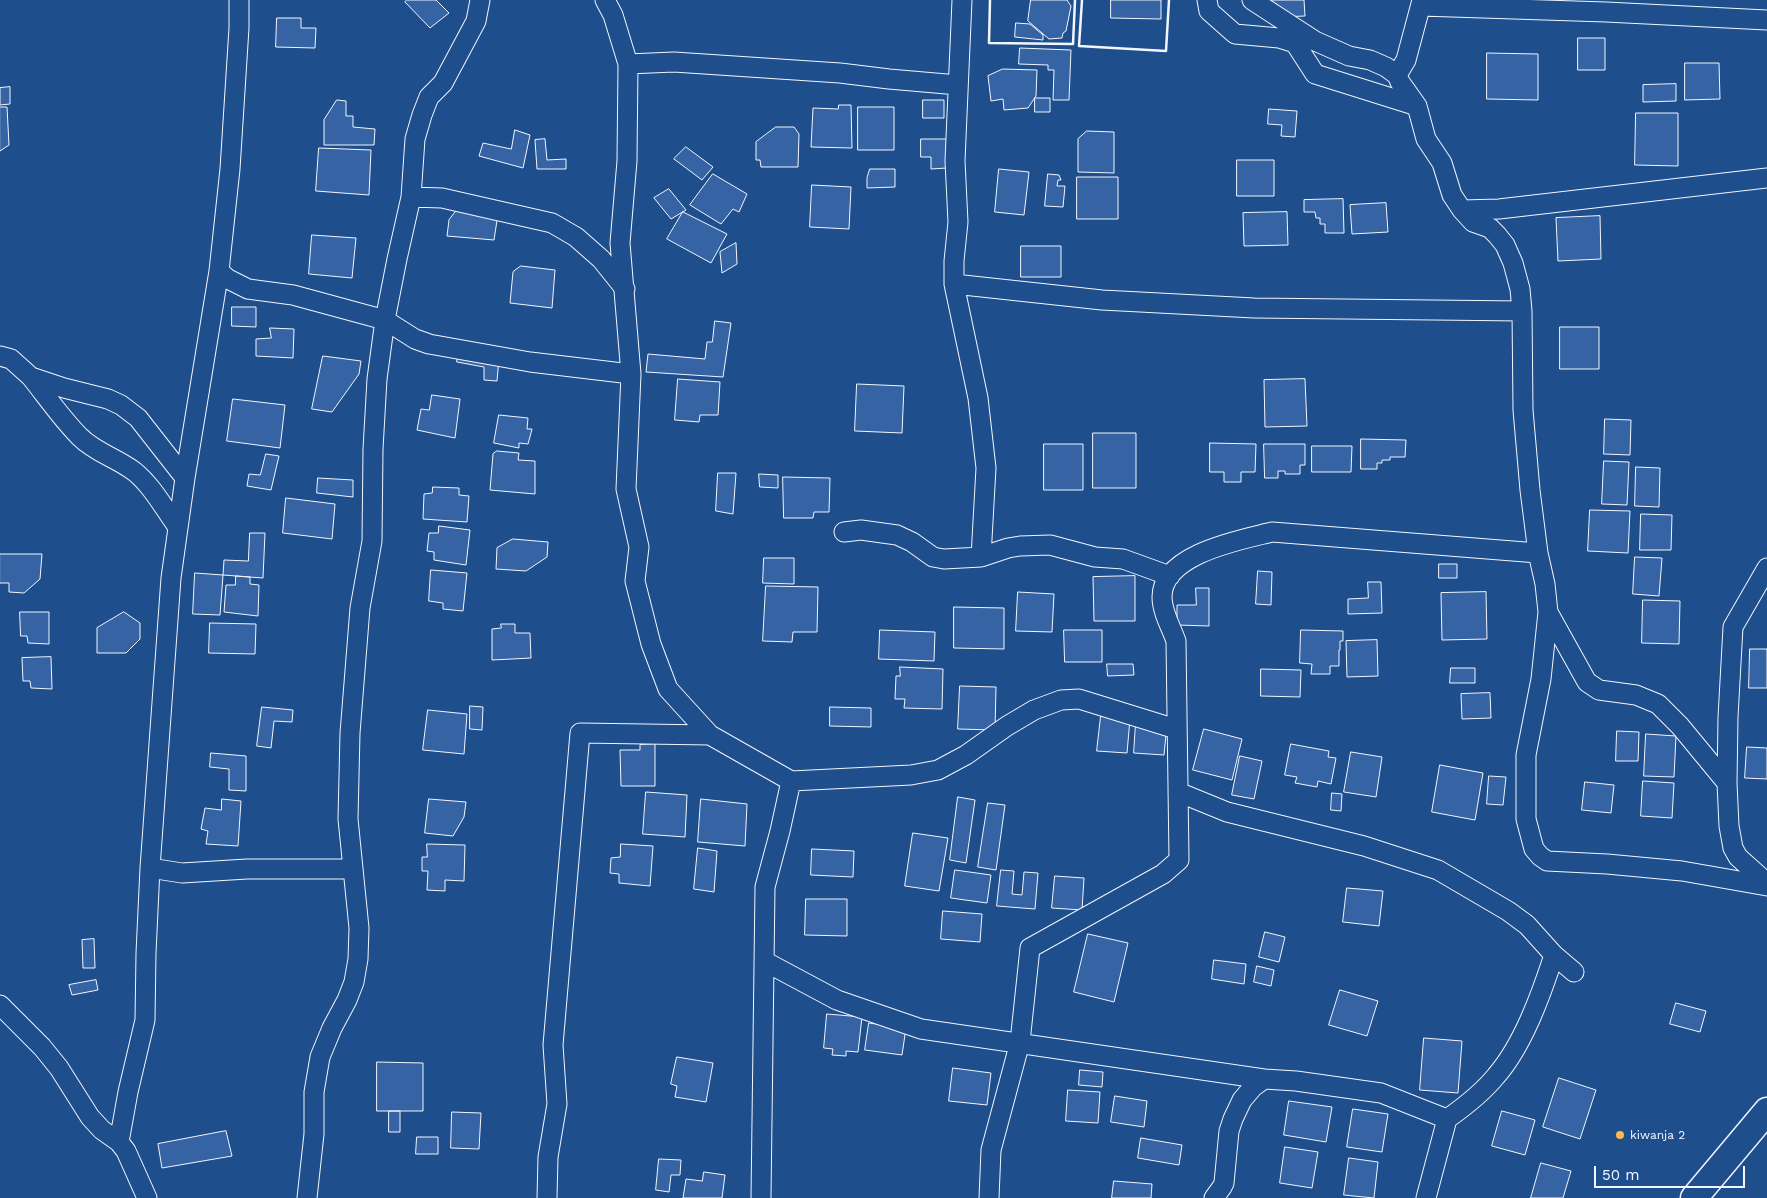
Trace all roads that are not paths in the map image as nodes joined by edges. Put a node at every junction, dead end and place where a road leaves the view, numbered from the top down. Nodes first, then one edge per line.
1 (239, 0) edge
2 (480, 0) edge
3 (605, 0) edge
4 (962, 0) edge
5 (1207, 0) edge
6 (1252, 0) edge
7 (1421, 3) edge
8 (1582, 6) edge
9 (1767, 20) edge
10 (628, 64) junction
11 (1397, 75) junction
12 (958, 85) junction
13 (1416, 106) junction
14 (1767, 178) edge
15 (411, 197) junction
16 (1462, 210) junction
17 (219, 271) junction
18 (954, 284) junction
19 (625, 289) junction
20 (1522, 311) junction
21 (385, 320) junction
22 (0, 356) edge
23 (632, 374) junction
24 (31, 377) junction
25 (185, 478) junction
26 (177, 526) junction
27 (844, 532) dead end
28 (1538, 553) junction
29 (981, 557) junction
30 (1767, 568) edge
31 (1170, 576) junction
32 (1548, 612) junction
33 (1176, 729) junction
34 (710, 735) junction
35 (790, 781) junction
36 (1726, 783) junction
37 (1178, 792) junction
38 (150, 868) junction
39 (352, 868) junction
40 (1767, 885) edge
41 (1554, 955) junction
42 (764, 961) junction
43 (1574, 972) dead end
44 (0, 1005) edge
45 (1020, 1042) junction
46 (1264, 1079) junction
47 (1767, 1111) edge
48 (1447, 1120) junction
49 (119, 1142) junction
50 (147, 1198) edge
51 (307, 1198) edge
52 (547, 1198) edge
53 (761, 1198) edge
54 (989, 1198) edge
55 (1214, 1198) edge
56 (1426, 1198) edge
57 (1694, 1198) edge

1 - 17 street
2 - 15 street
3 - 10 street
4 - 12 street
5 - 13 street
6 - 11 street
7 - 8 street
7 - 11 street
8 - 9 street
10 - 12 street
10 - 19 street
11 - 13 street
12 - 18 street
13 - 16 street
14 - 16 street
15 - 19 street
15 - 21 street
16 - 20 street
17 - 21 street
17 - 25 street
18 - 20 street
18 - 29 street
19 - 23 street
20 - 28 street
21 - 23 street
21 - 39 street
22 - 24 street
23 - 34 street
24 - 25 street
24 - 26 street
25 - 26 street
26 - 38 street
27 - 29 street
28 - 31 street
28 - 32 street
29 - 31 street
30 - 36 street
31 - 33 street
32 - 36 street
32 - 40 street
33 - 35 street
33 - 37 street
34 - 35 street
34 - 52 street
35 - 42 street
36 - 40 street
37 - 41 street
37 - 45 street
38 - 39 street
38 - 49 street
39 - 51 street
41 - 43 street
41 - 48 street
42 - 45 street
42 - 53 street
44 - 49 street
45 - 46 street
45 - 54 street
46 - 48 street
46 - 55 street
47 - 57 street
48 - 56 street
49 - 50 street

